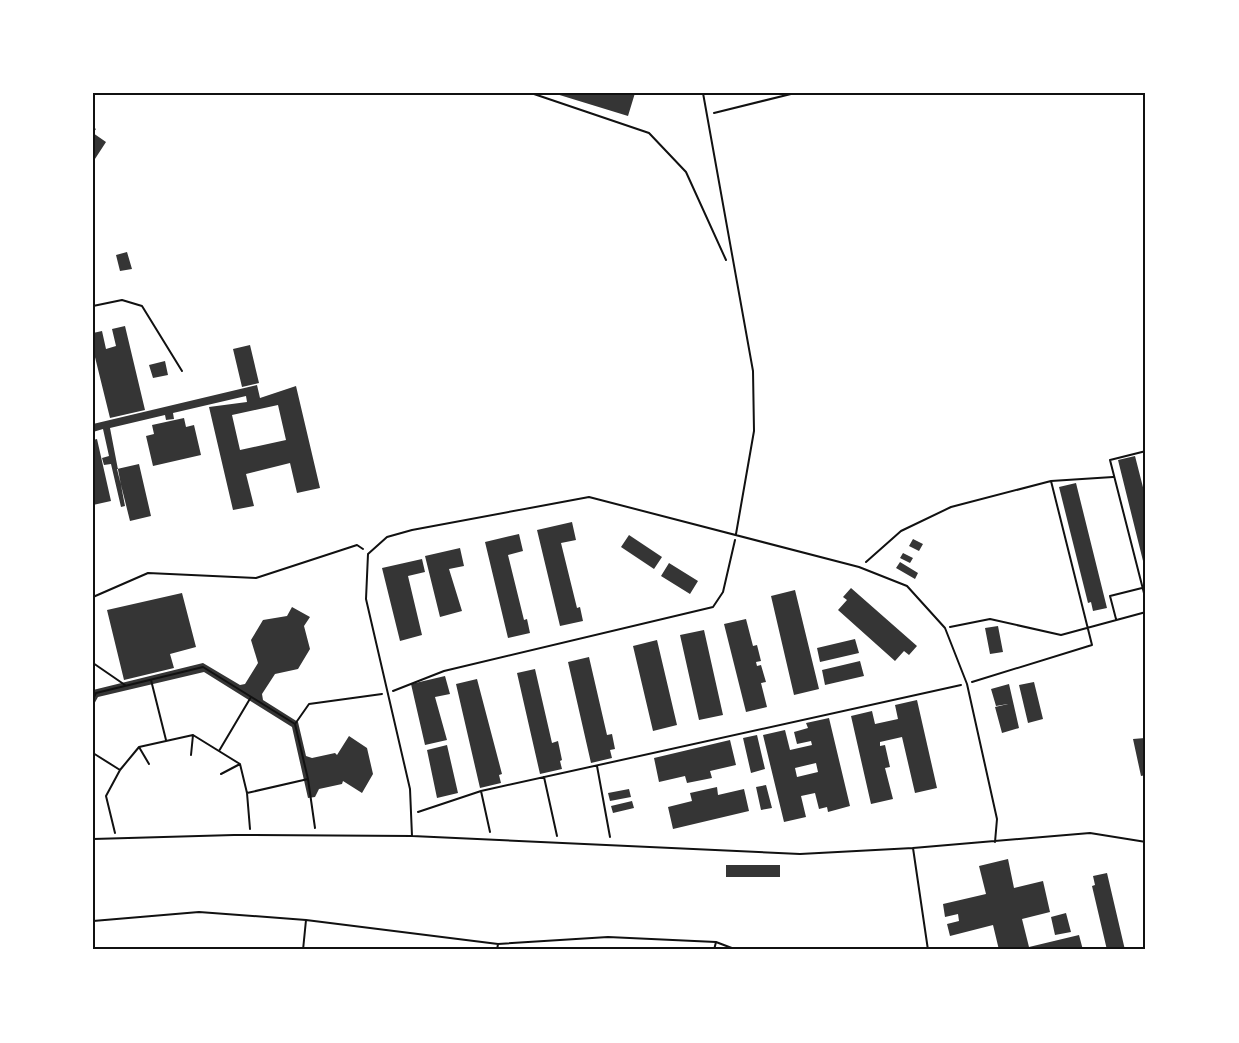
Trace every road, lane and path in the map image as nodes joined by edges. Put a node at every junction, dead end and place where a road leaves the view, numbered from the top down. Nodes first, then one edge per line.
1 (531, 93) edge
2 (703, 93) edge
3 (795, 93) edge
4 (709, 114) junction
5 (735, 268) junction
6 (93, 306) edge
7 (182, 371) dead end
8 (1146, 451) edge
9 (1113, 477) junction
10 (1051, 481) junction
11 (736, 535) junction
12 (368, 554) junction
13 (859, 567) junction
14 (1144, 587) edge
15 (93, 597) edge
16 (1146, 601) edge
17 (1146, 612) edge
18 (1116, 620) junction
19 (945, 628) junction
20 (1088, 628) junction
21 (93, 663) edge
22 (151, 680) junction
23 (967, 684) junction
24 (126, 686) junction
25 (388, 693) junction
26 (251, 697) junction
27 (93, 699) edge
28 (295, 724) junction
29 (193, 735) junction
30 (166, 740) junction
31 (139, 747) junction
32 (219, 751) junction
33 (93, 753) edge
34 (191, 755) dead end
35 (149, 764) dead end
36 (240, 764) junction
37 (597, 766) junction
38 (120, 770) junction
39 (221, 774) dead end
40 (544, 777) junction
41 (308, 779) junction
42 (481, 791) junction
43 (248, 793) junction
44 (413, 814) junction
45 (251, 835) junction
46 (316, 835) junction
47 (412, 836) junction
48 (116, 838) junction
49 (93, 839) edge
50 (492, 839) junction
51 (557, 842) junction
52 (995, 842) junction
53 (1146, 842) edge
54 (610, 844) junction
55 (913, 848) junction
56 (306, 920) junction
57 (93, 921) edge
58 (716, 942) junction
59 (498, 944) junction
60 (303, 950) edge
61 (497, 950) edge
62 (714, 950) edge
63 (737, 950) edge
64 (928, 950) edge

1 - 5 path
2 - 4 lane
3 - 4 path
4 - 5 lane
5 - 11 lane
6 - 7 lane
8 - 9 path
9 - 10 path
9 - 14 path
10 - 13 path
10 - 20 path
11 - 12 lane
11 - 13 lane
11 - 25 path
12 - 15 path
12 - 25 lane
13 - 19 lane
14 - 16 path
14 - 18 path
17 - 18 path
18 - 20 path
19 - 20 path
19 - 23 lane
20 - 23 path
21 - 24 path
22 - 24 path
22 - 26 path
22 - 30 path
23 - 37 path
23 - 52 lane
24 - 27 path
25 - 28 path
25 - 44 lane
26 - 28 path
26 - 32 path
28 - 41 path
29 - 30 path
29 - 32 path
29 - 34 path
30 - 31 path
31 - 35 path
31 - 38 path
32 - 36 path
33 - 38 path
36 - 39 path
36 - 43 path
37 - 40 path
37 - 54 path
38 - 48 path
40 - 42 path
40 - 51 path
41 - 43 path
41 - 46 path
42 - 44 path
42 - 50 path
43 - 45 path
44 - 47 lane
45 - 46 lane
45 - 48 lane
46 - 47 lane
47 - 50 lane
48 - 49 lane
50 - 51 lane
51 - 54 lane
52 - 53 lane
52 - 55 lane
54 - 55 lane
55 - 64 lane
56 - 57 lane
56 - 59 lane
56 - 60 lane
58 - 59 lane
58 - 62 lane
58 - 63 lane
59 - 61 lane

